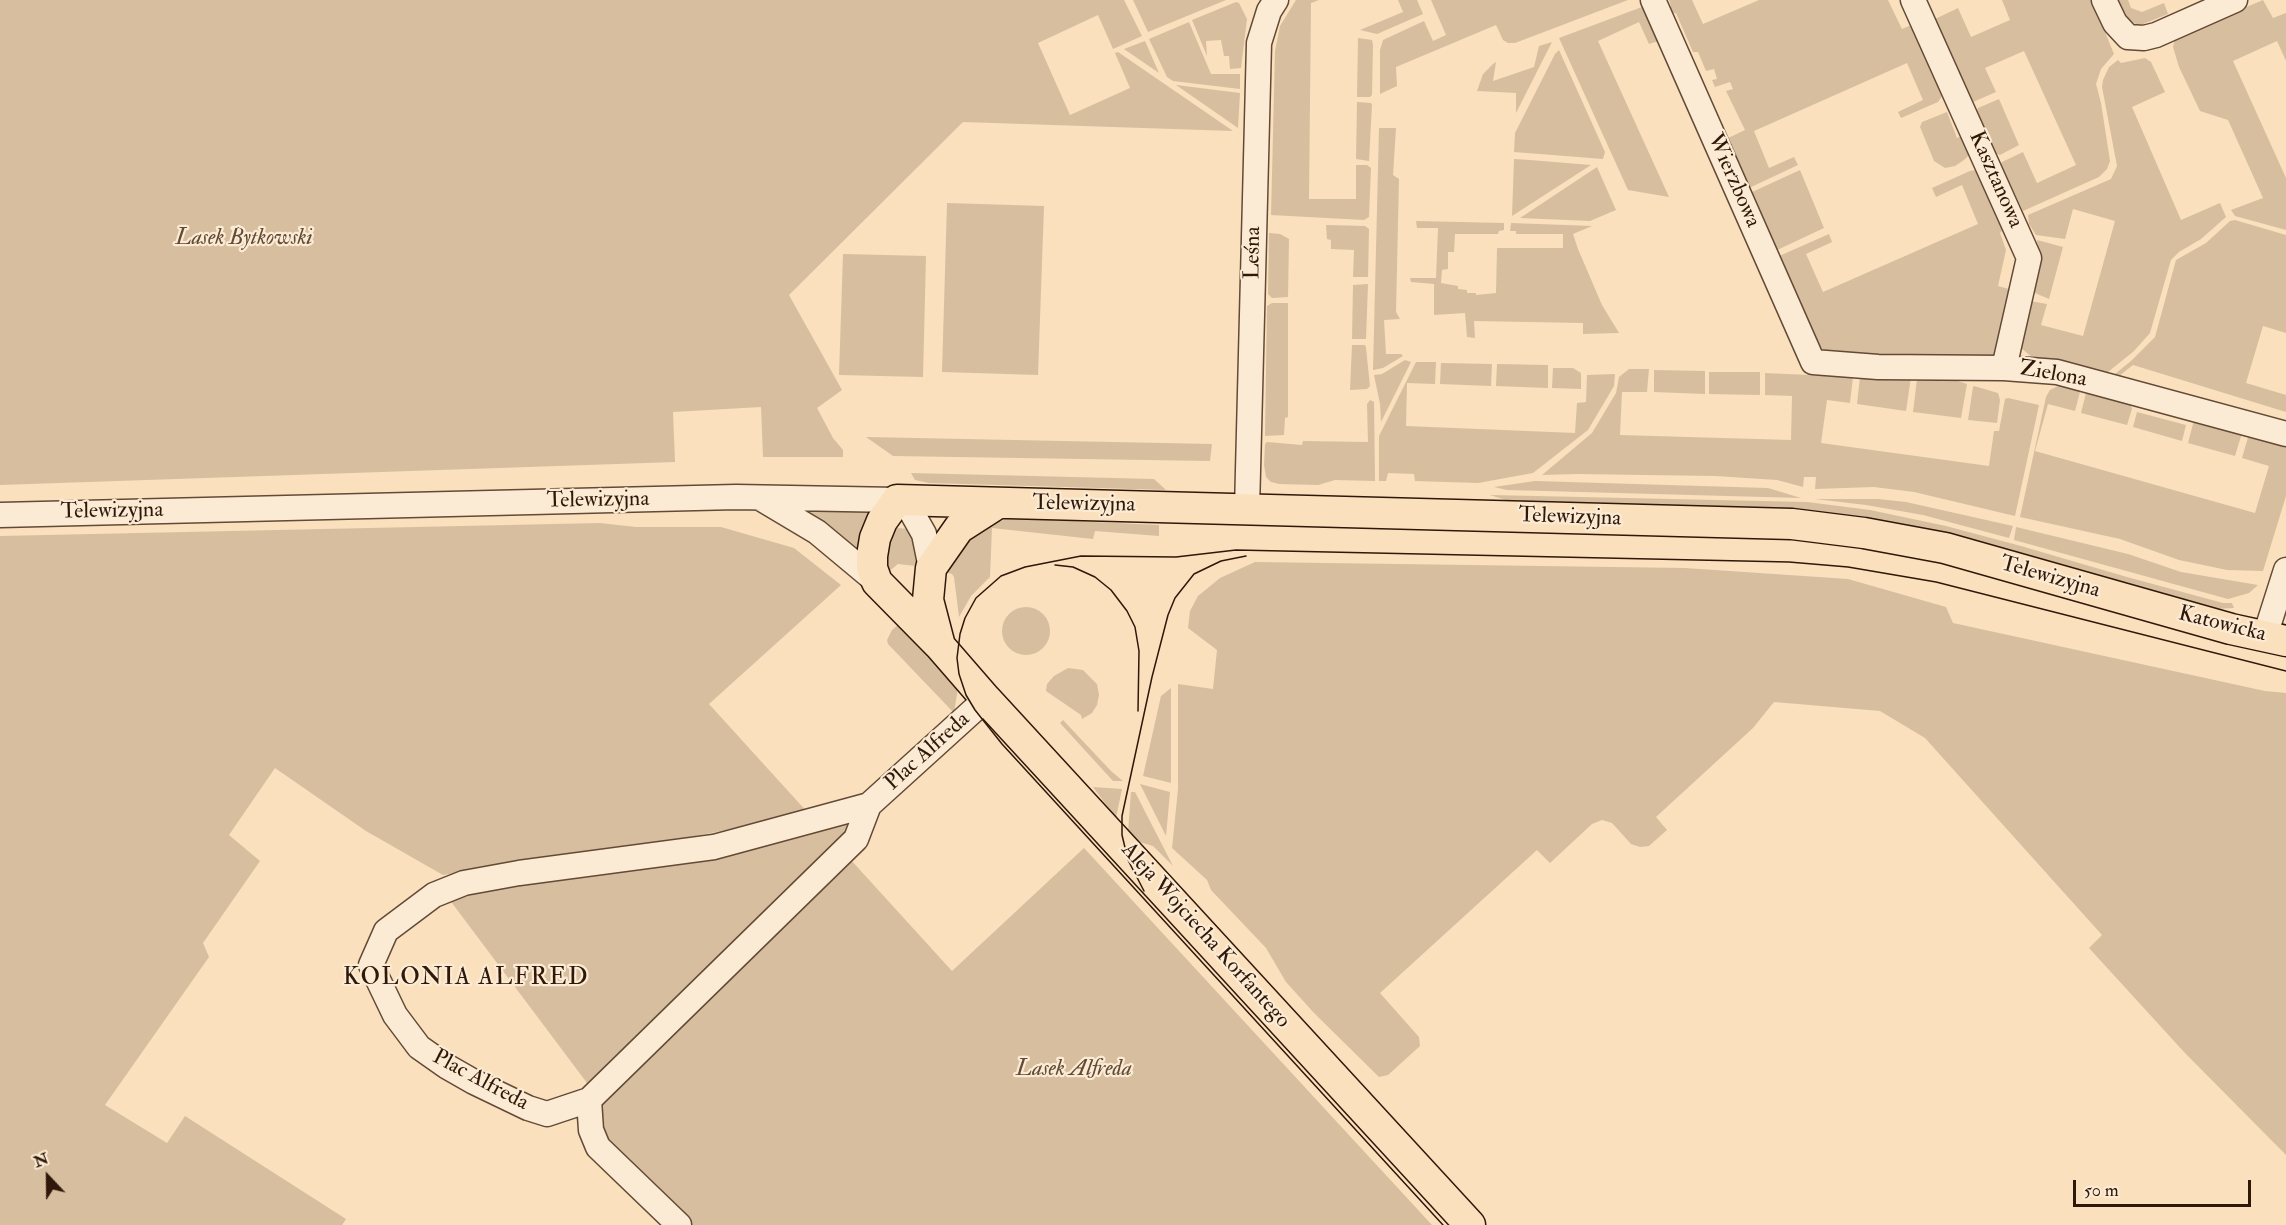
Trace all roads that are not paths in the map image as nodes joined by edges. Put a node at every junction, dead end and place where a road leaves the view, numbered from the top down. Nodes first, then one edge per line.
1 (1276, 0) edge
2 (1653, 0) edge
3 (1913, 0) edge
4 (2104, 0) edge
5 (2235, 0) edge
6 (1813, 362) joint
7 (2004, 368) junction
8 (2286, 434) edge
9 (758, 497) junction
10 (899, 500) junction
11 (998, 503) junction
12 (1247, 509) junction
13 (0, 515) edge
14 (931, 568) junction
15 (2286, 570) edge
16 (877, 582) junction
17 (2158, 608) joint
18 (2276, 639) edge
19 (940, 646) junction
20 (986, 699) junction
21 (869, 806) junction
22 (589, 1100) junction
23 (679, 1225) edge
24 (1470, 1225) edge

1 - 12 street, Leśna
2 - 6 street, Wierzbowa
3 - 7 street, Kasztanowa
4 - 5 street
6 - 7 street, Zielona
7 - 8 street, Zielona
9 - 10 street, Telewizyjna
9 - 13 street, Telewizyjna
9 - 16 street, Aleja Wojciecha Korfantego
10 - 11 main road, Telewizyjna
10 - 14 street, Aleja Wojciecha Korfantego
10 - 16 main road
11 - 12 main road, Telewizyjna
11 - 14 main road, Aleja Wojciecha Korfantego
12 - 17 main road, Telewizyjna
14 - 19 main road, Aleja Wojciecha Korfantego
15 - 18 street
16 - 19 main road, Aleja Wojciecha Korfantego
17 - 18 main road, Katowicka
19 - 20 main road, Aleja Wojciecha Korfantego
20 - 21 street, Plac Alfreda
20 - 24 main road, Aleja Wojciecha Korfantego
21 - 22 street, Plac Alfreda
21 - 22 street, Plac Alfreda
22 - 23 street

